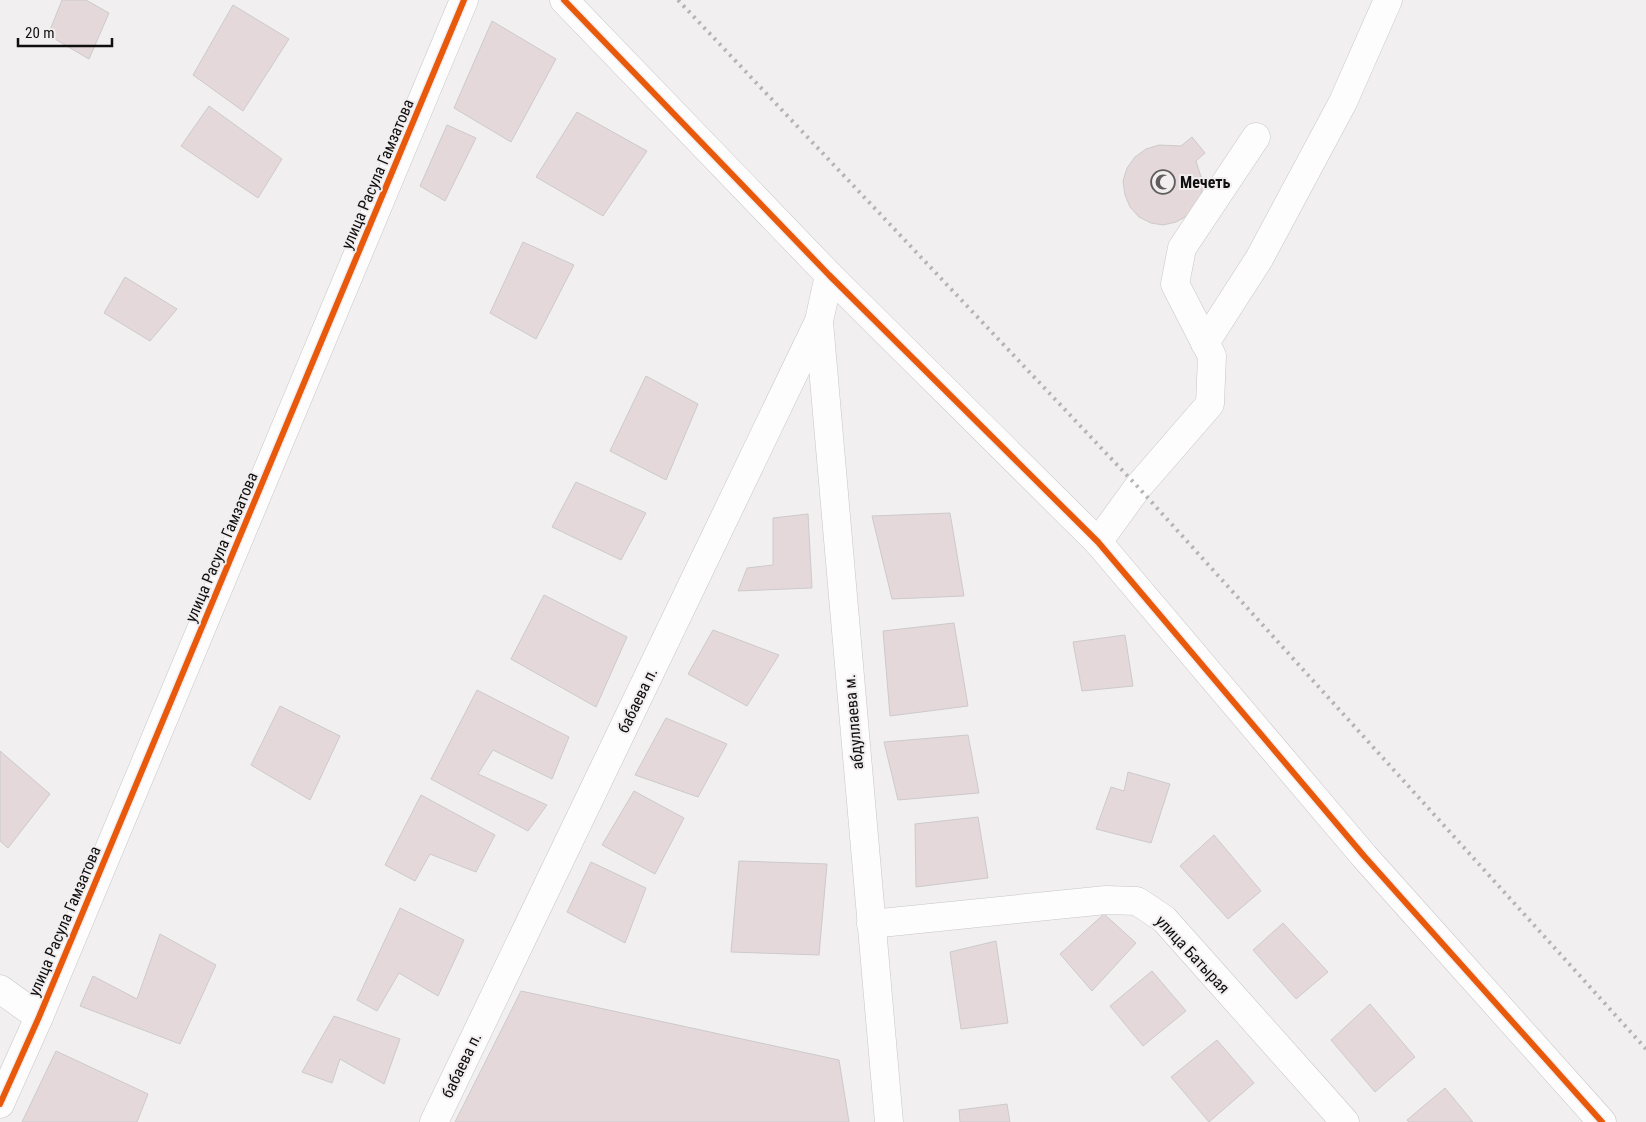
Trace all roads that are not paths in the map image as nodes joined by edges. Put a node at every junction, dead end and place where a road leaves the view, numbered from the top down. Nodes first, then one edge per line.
1 (464, 0) edge
2 (564, 0) edge
3 (1388, 0) edge
4 (1256, 137) dead end
5 (830, 275) junction
6 (819, 321) junction
7 (1205, 343) junction
8 (1098, 542) junction
9 (870, 924) junction
10 (0, 989) edge
11 (39, 1016) junction
12 (0, 1104) edge
13 (434, 1122) edge
14 (889, 1122) edge
15 (1345, 1122) edge
16 (1602, 1122) edge

1 - 11 street, улица Расула Гамзатова
2 - 5 street
3 - 7 street
4 - 7 street
5 - 6 street, бабаева п.
5 - 8 street
6 - 9 street, абдуллаева м.
6 - 13 street, бабаева п.
7 - 8 street
8 - 16 street
9 - 14 street, абдуллаева м.
9 - 15 street, улица Батырая
10 - 11 street
11 - 12 street, улица Расула Гамзатова

